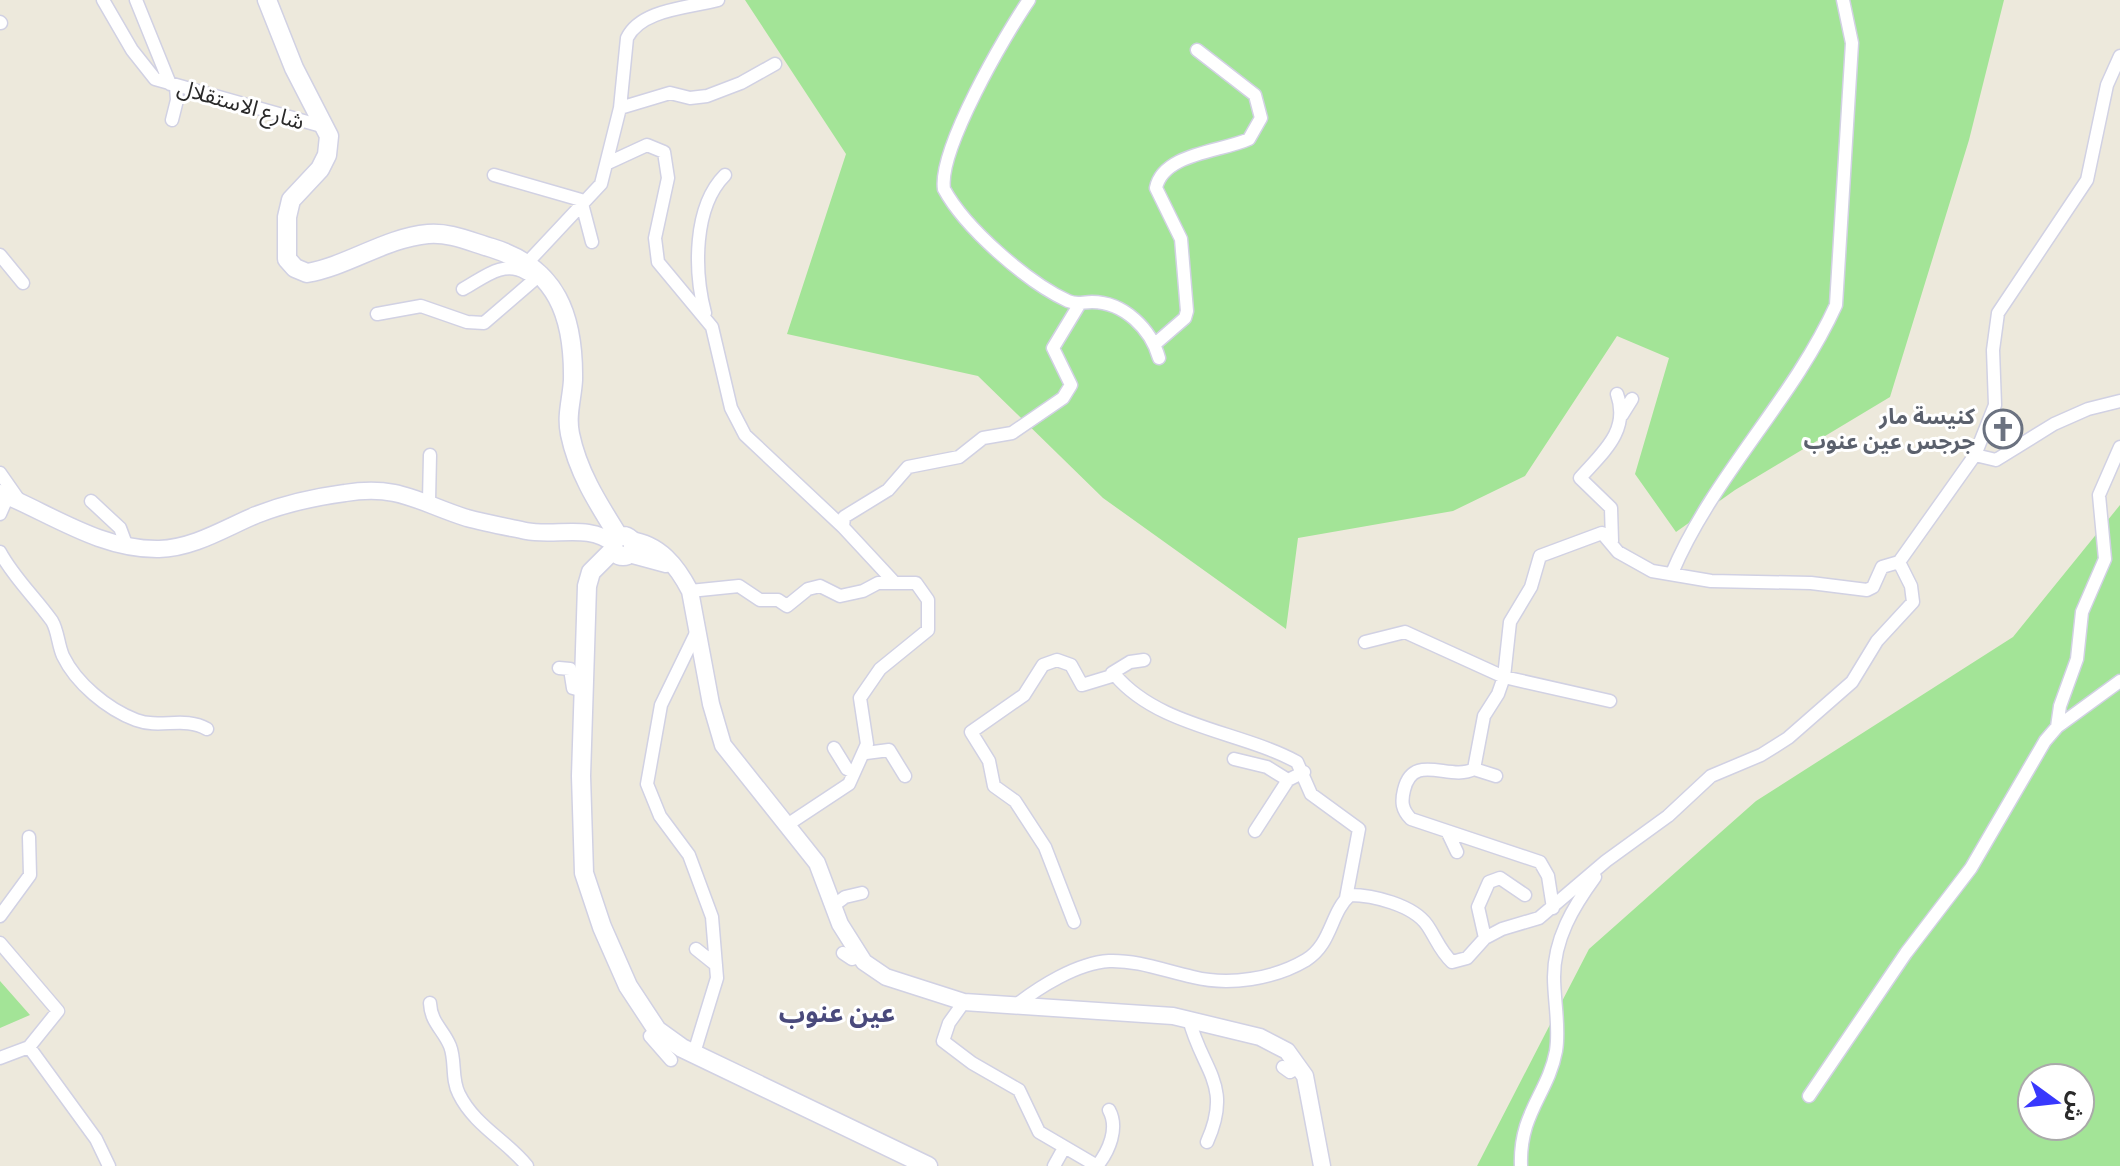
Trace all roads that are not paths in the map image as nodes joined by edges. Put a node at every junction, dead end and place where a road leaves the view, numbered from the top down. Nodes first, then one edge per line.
1 (103, 0) edge
2 (136, 0) edge
3 (267, 0) edge
4 (718, 0) edge
5 (1029, 0) edge
6 (1843, 0) edge
7 (1197, 50) dead end
8 (2120, 56) edge
9 (775, 64) dead end
10 (173, 85) junction
11 (620, 108) junction
12 (172, 120) dead end
13 (325, 127) junction
14 (608, 163) junction
15 (494, 175) dead end
16 (725, 175) dead end
17 (584, 205) junction
18 (592, 242) dead end
19 (0, 255) edge
20 (535, 272) junction
21 (23, 283) dead end
22 (463, 289) dead end
23 (1079, 305) junction
24 (377, 314) dead end
25 (705, 316) junction
26 (1155, 344) junction
27 (1159, 358) dead end
28 (1617, 394) dead end
29 (1632, 399) dead end
30 (2120, 401) edge
31 (1622, 415) junction
32 (2120, 447) edge
33 (430, 455) dead end
34 (1975, 455) junction
35 (0, 473) edge
36 (9, 497) edge
37 (91, 501) dead end
38 (429, 501) junction
39 (0, 514) edge
40 (843, 527) junction
41 (126, 544) junction
42 (1613, 544) junction
43 (621, 546) junction
44 (0, 552) edge
45 (1899, 562) junction
46 (1672, 573) junction
47 (895, 583) junction
48 (690, 591) junction
49 (696, 633) junction
50 (1365, 642) dead end
51 (1144, 660) dead end
52 (559, 668) dead end
53 (1112, 673) junction
54 (1504, 677) junction
55 (2120, 681) edge
56 (584, 691) junction
57 (1610, 701) dead end
58 (2057, 727) junction
59 (207, 729) dead end
60 (834, 748) dead end
61 (866, 753) junction
62 (1234, 759) dead end
63 (1474, 769) junction
64 (853, 772) junction
65 (1304, 772) junction
66 (905, 776) dead end
67 (1496, 776) dead end
68 (1288, 780) junction
69 (787, 825) junction
70 (1255, 831) dead end
71 (1447, 831) junction
72 (29, 837) dead end
73 (1457, 852) dead end
74 (1606, 861) junction
75 (862, 893) dead end
76 (1525, 895) dead end
77 (1346, 898) junction
78 (833, 906) junction
79 (1553, 908) junction
80 (0, 916) edge
81 (1074, 922) dead end
82 (1485, 938) junction
83 (0, 943) edge
84 (696, 949) dead end
85 (716, 965) junction
86 (964, 1002) junction
87 (430, 1003) dead end
88 (1014, 1007) junction
89 (1189, 1019) junction
90 (657, 1030) junction
91 (929, 1039) dead end
92 (943, 1041) junction
93 (29, 1047) junction
94 (694, 1053) junction
95 (0, 1058) edge
96 (671, 1060) dead end
97 (1809, 1096) dead end
98 (1109, 1110) dead end
99 (1207, 1142) dead end
100 (1064, 1148) junction
101 (109, 1166) edge
102 (527, 1166) edge
103 (928, 1166) edge
104 (1054, 1166) edge
105 (1097, 1166) edge
106 (1322, 1166) edge
107 (1521, 1166) edge

1 - 10 street, شارع الاستقلال
2 - 10 street
3 - 13 main road
4 - 11 street
5 - 23 street
6 - 46 street
7 - 26 street
8 - 34 street
9 - 11 street
10 - 12 street
10 - 13 street, شارع الاستقلال
11 - 14 street
13 - 20 main road
14 - 17 street
14 - 25 street
15 - 17 street
16 - 25 street
17 - 18 street
17 - 20 street
19 - 21 street
20 - 22 street
20 - 24 street
20 - 43 main road
23 - 26 street
23 - 40 street
25 - 40 street
26 - 27 street
28 - 31 street
29 - 31 street
30 - 34 street
31 - 42 street
32 - 58 street
33 - 38 street
34 - 45 street
35 - 36 street
36 - 39 street
36 - 41 street
37 - 41 street
38 - 41 street
38 - 43 street
40 - 47 street
42 - 46 street
42 - 54 street
43 - 48 street
43 - 56 main road
44 - 59 street
45 - 46 street
45 - 74 street
47 - 48 street
47 - 61 street
48 - 49 street
49 - 69 street
49 - 85 street
50 - 54 street
51 - 53 street
52 - 56 street
53 - 65 street
53 - 81 street
54 - 57 street
54 - 63 street
55 - 58 street
56 - 90 main road
58 - 97 street
60 - 64 street
61 - 64 street
61 - 66 street
62 - 68 street
63 - 67 street
63 - 71 street
64 - 69 street
65 - 68 street
65 - 77 street
68 - 70 street
69 - 78 street
71 - 73 street
71 - 79 street
72 - 80 street
74 - 79 street
74 - 107 street
75 - 78 street
76 - 82 street
77 - 82 street
77 - 88 street
78 - 86 street
79 - 82 street
83 - 93 street
84 - 85 street
85 - 94 street
86 - 88 street
86 - 92 street
87 - 102 street
88 - 89 street
89 - 99 street
89 - 106 street
90 - 94 main road
90 - 96 street
91 - 92 street
92 - 100 street
93 - 95 street
93 - 101 street
94 - 103 main road
98 - 105 street
100 - 104 street
100 - 105 street

